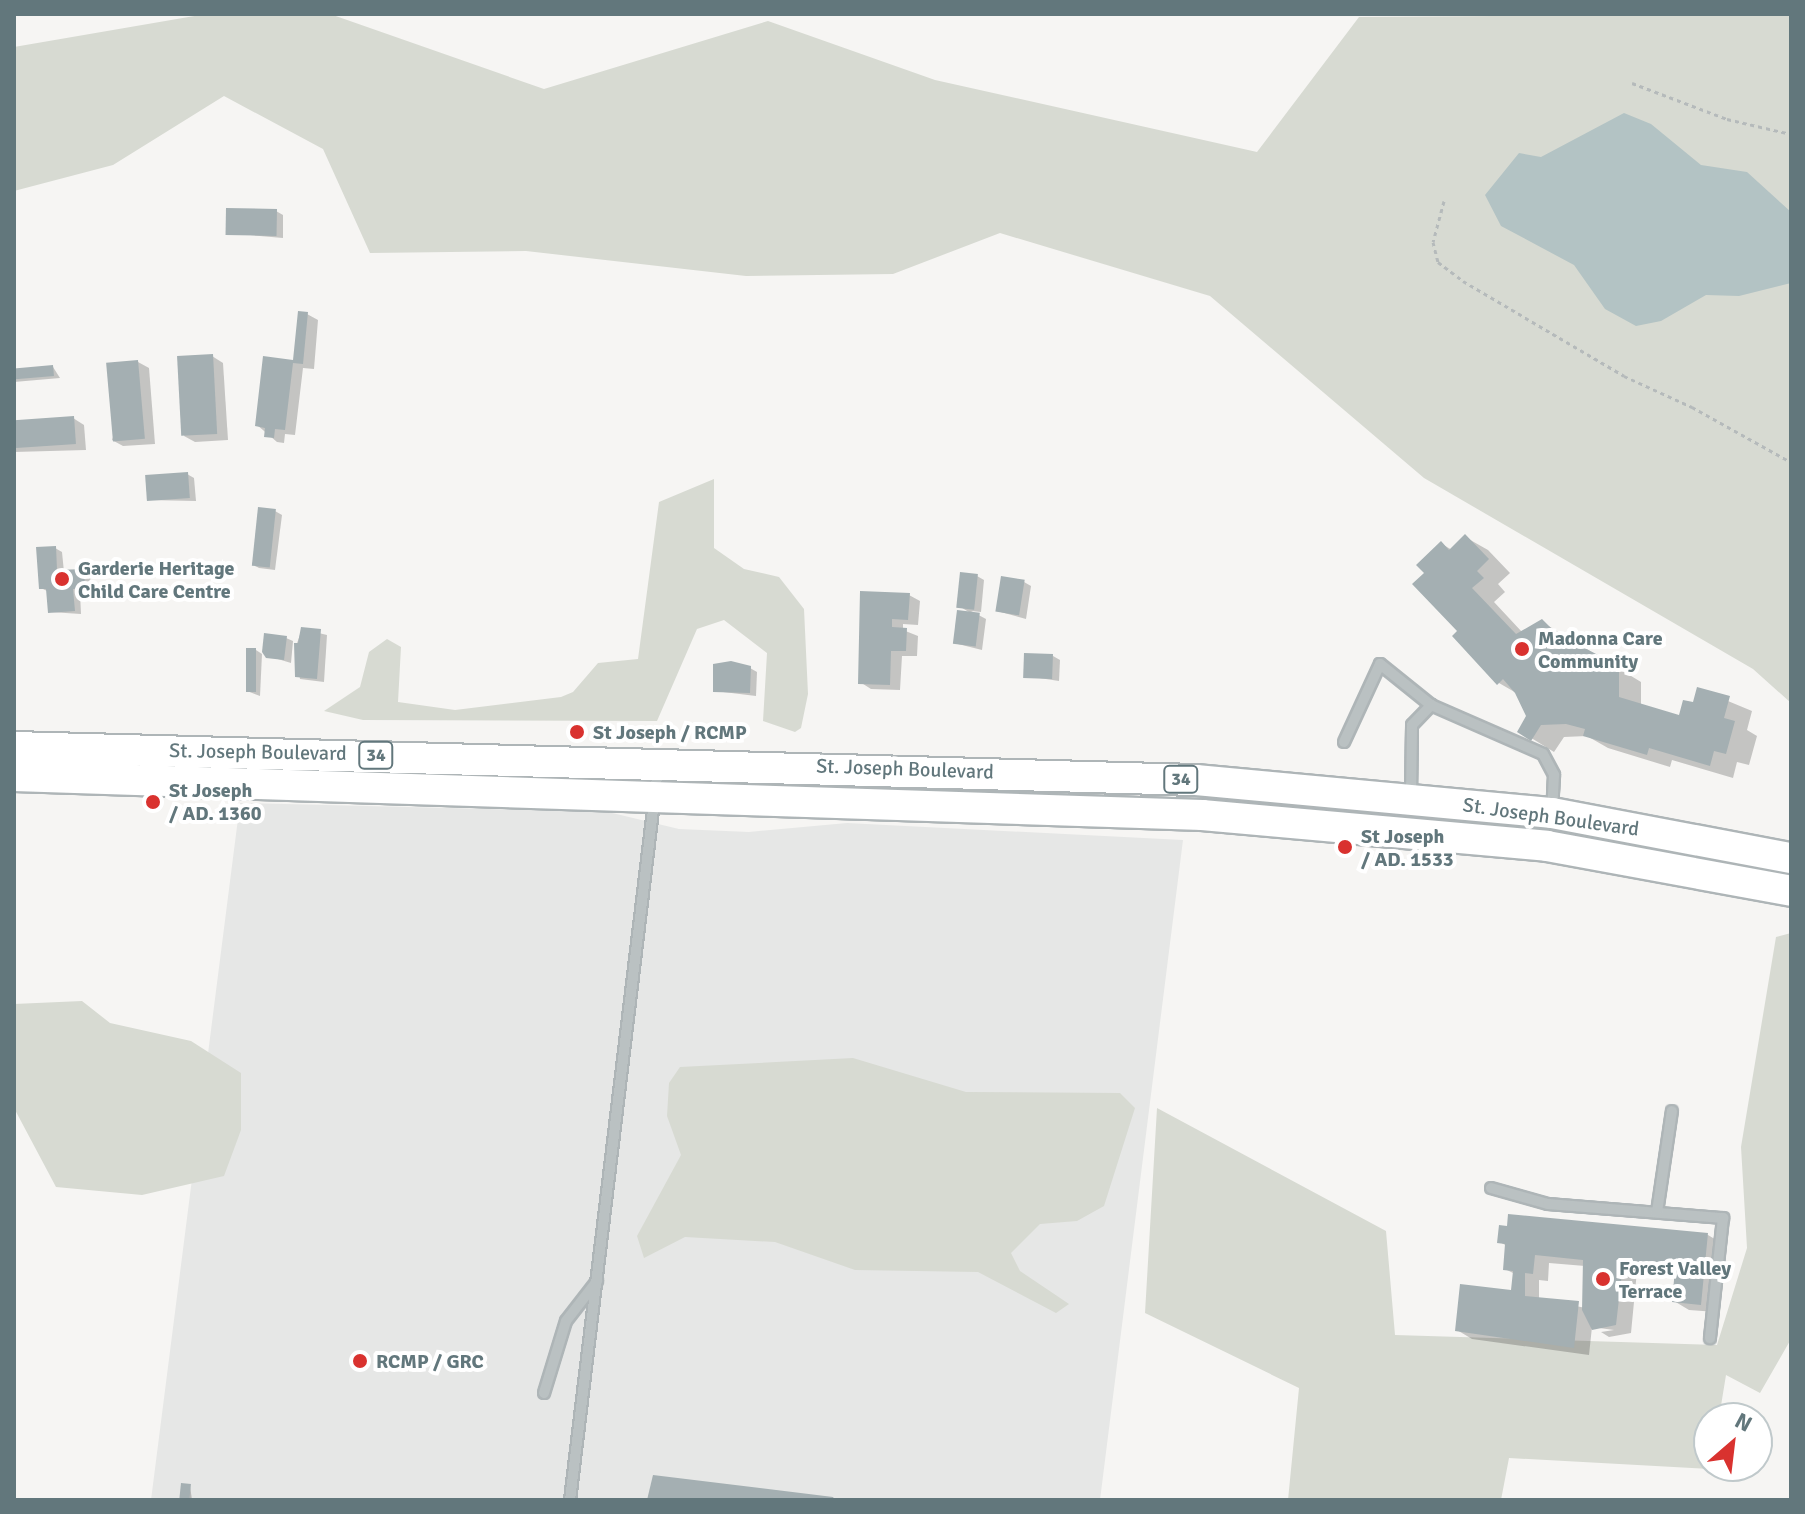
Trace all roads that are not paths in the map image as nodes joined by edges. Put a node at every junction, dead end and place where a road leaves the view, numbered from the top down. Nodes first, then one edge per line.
1 (1431, 705) junction
2 (1344, 742) dead end
3 (14, 747) edge
4 (94, 762) junction
5 (658, 762) junction
6 (950, 771) junction
7 (14, 776) edge
8 (657, 794) junction
9 (1411, 798) junction
10 (951, 804) junction
11 (1552, 813) junction
12 (1411, 831) junction
13 (1791, 858) edge
14 (1791, 891) edge
15 (1672, 1111) dead end
16 (1491, 1188) dead end
17 (1657, 1212) junction
18 (598, 1280) junction
19 (1710, 1338) dead end
20 (544, 1393) dead end
21 (570, 1500) edge

1 - 2 lane
1 - 9 lane
1 - 11 lane
3 - 4 main road, St. Joseph Boulevard / 34
4 - 5 main road, St. Joseph Boulevard / 34
4 - 7 main road, St. Joseph Boulevard / 34
4 - 8 main road, St. Joseph Boulevard / 34
5 - 6 main road, St. Joseph Boulevard / 34
5 - 8 lane
6 - 9 main road, St. Joseph Boulevard / 34
6 - 10 main road
8 - 10 main road, St. Joseph Boulevard / 34
8 - 18 lane
9 - 11 main road, St. Joseph Boulevard / 34
9 - 12 main road
10 - 12 main road, St. Joseph Boulevard / 34
11 - 13 main road, St. Joseph Boulevard / 34
12 - 14 main road, St. Joseph Boulevard / 34
15 - 17 lane
16 - 17 lane
17 - 19 lane
18 - 20 lane
18 - 21 lane

